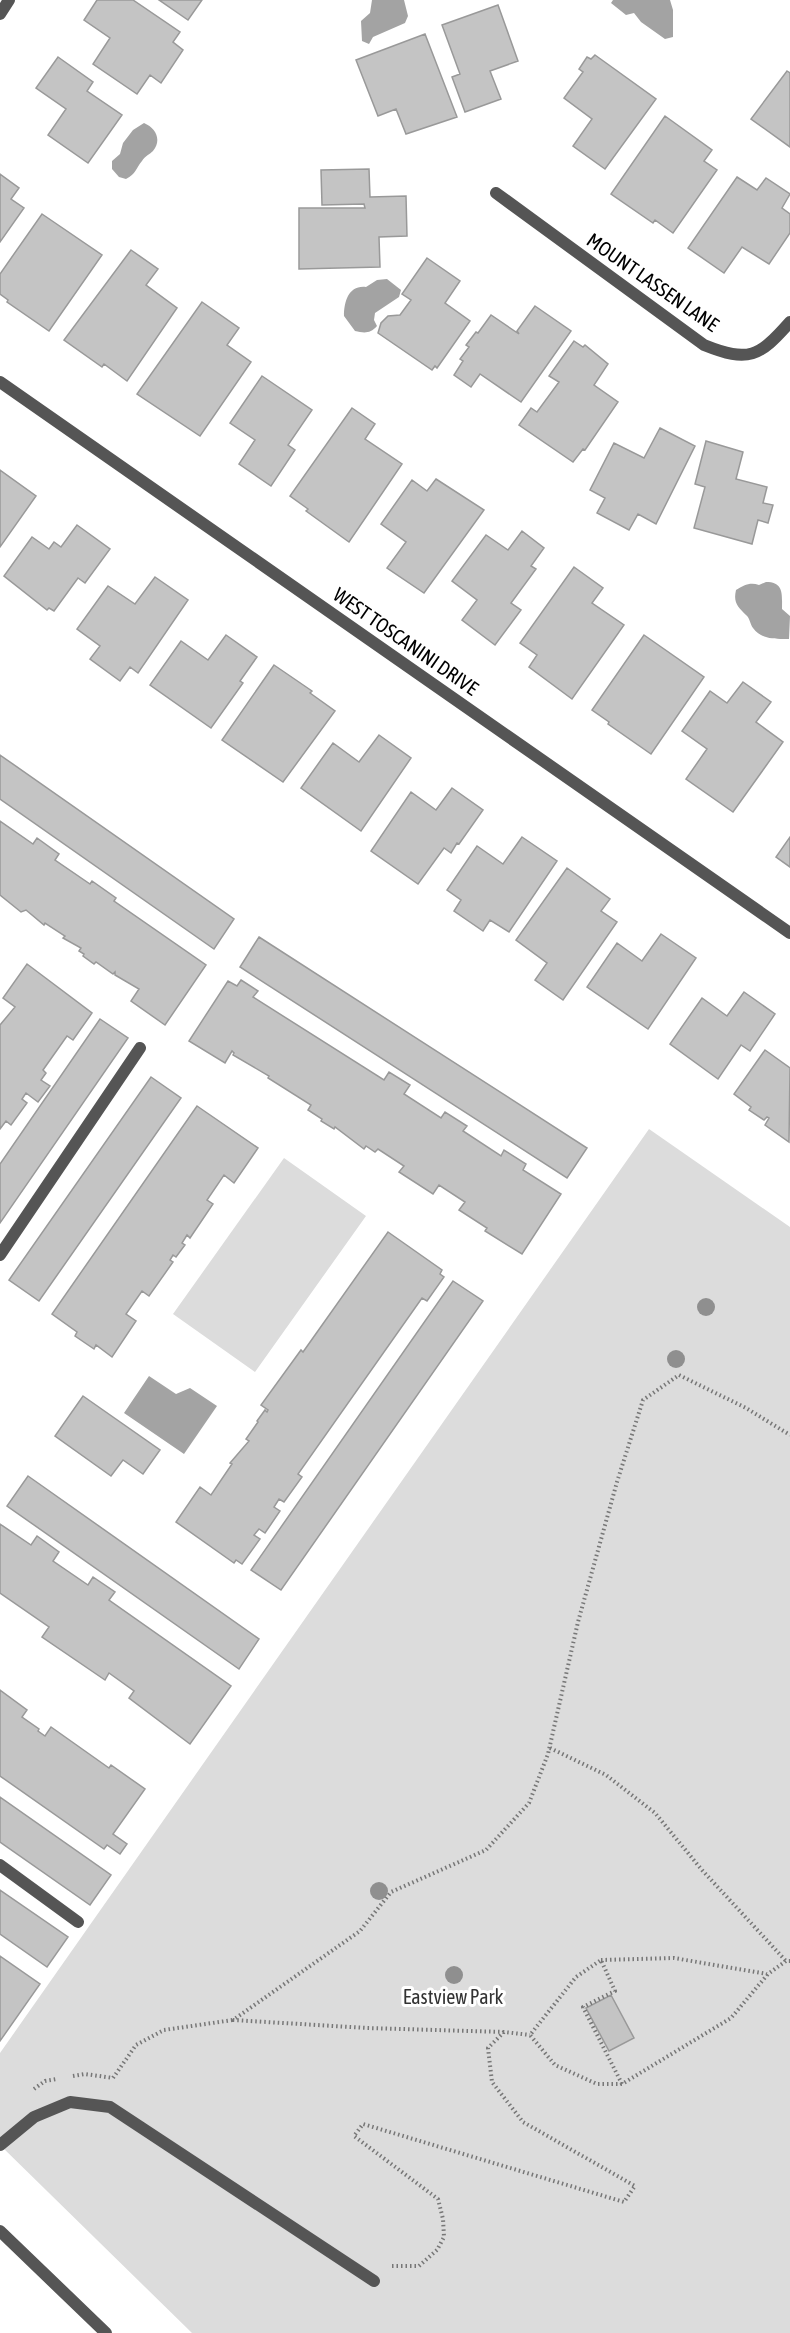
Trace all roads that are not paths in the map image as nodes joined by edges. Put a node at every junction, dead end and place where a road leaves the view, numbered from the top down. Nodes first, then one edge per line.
1 (9, 0) edge
2 (0, 14) edge
3 (496, 193) dead end
4 (790, 322) edge
5 (0, 382) edge
6 (790, 933) edge
7 (140, 1048) dead end
8 (0, 1255) edge
9 (0, 1865) edge
10 (78, 1922) dead end
11 (0, 2145) edge
12 (0, 2230) edge
13 (374, 2281) dead end
14 (106, 2333) edge

1 - 2 street
3 - 4 street, MOUNT LASSEN LANE
5 - 6 street, WEST TOSCANINI DRIVE
7 - 8 street
9 - 10 street
11 - 13 street
12 - 14 street

